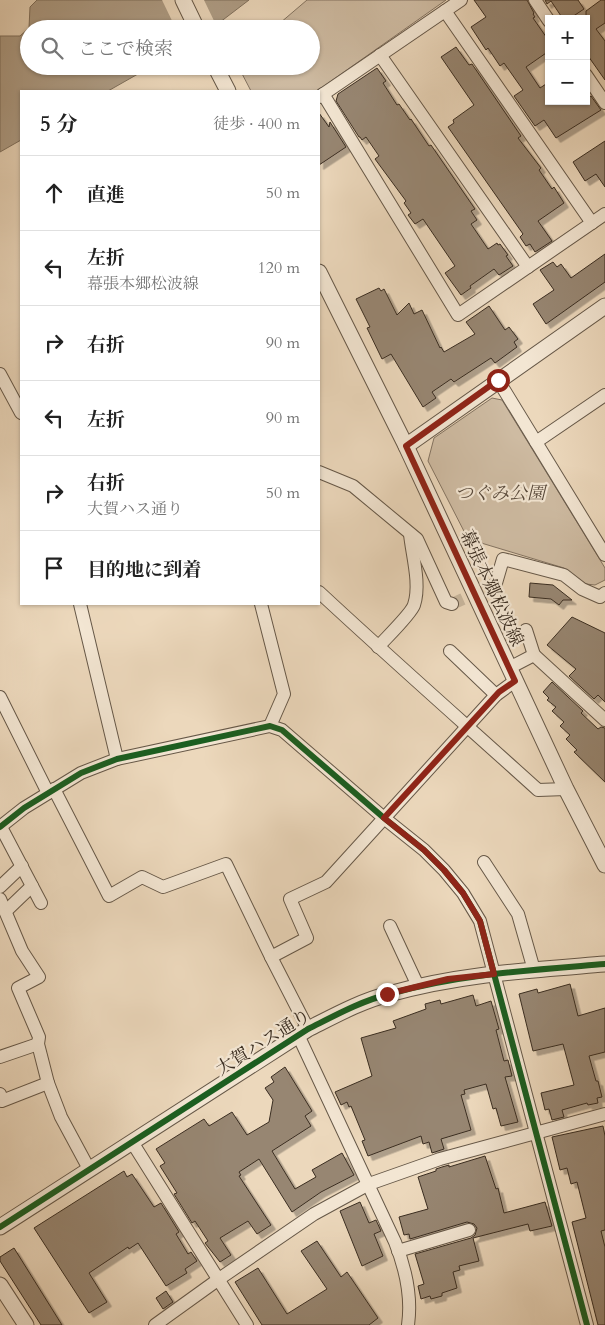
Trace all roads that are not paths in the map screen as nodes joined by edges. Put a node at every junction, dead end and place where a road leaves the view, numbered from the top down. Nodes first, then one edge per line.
1 (183, 0) edge
2 (461, 0) edge
3 (535, 0) edge
4 (445, 11) junction
5 (545, 15) edge
6 (193, 20) edge
7 (380, 55) junction
8 (220, 75) edge
9 (590, 81) edge
10 (227, 90) edge
11 (321, 95) edge
12 (605, 103) edge
13 (605, 214) edge
14 (592, 222) junction
15 (528, 267) junction
16 (320, 274) edge
17 (605, 306) edge
18 (0, 374) edge
19 (498, 380) junction
20 (605, 395) edge
21 (20, 411) edge
22 (536, 442) junction
23 (406, 446) junction
24 (320, 472) edge
25 (410, 534) junction
26 (605, 555) edge
27 (492, 586) tunnel mouth
28 (320, 593) edge
29 (605, 593) edge
30 (452, 604) dead end
31 (80, 605) edge
32 (261, 605) edge
33 (526, 630) dead end
34 (378, 646) junction
35 (450, 651) dead end
36 (534, 655) junction
37 (512, 674) junction
38 (496, 695) junction
39 (0, 697) edge
40 (605, 720) edge
41 (270, 726) junction
42 (469, 727) junction
43 (117, 759) junction
44 (566, 789) junction
45 (51, 791) junction
46 (384, 818) junction
47 (0, 827) edge
48 (484, 862) dead end
49 (605, 865) edge
50 (22, 866) junction
51 (32, 886) junction
52 (0, 888) edge
53 (0, 899) edge
54 (41, 903) dead end
55 (6, 911) junction
56 (390, 926) dead end
57 (270, 957) junction
58 (605, 964) edge
59 (534, 970) junction
60 (494, 974) junction
61 (418, 986) junction
62 (303, 1033) junction
63 (38, 1044) junction
64 (0, 1057) edge
65 (48, 1083) junction
66 (0, 1094) edge
67 (605, 1114) edge
68 (536, 1133) junction
69 (132, 1142) junction
70 (89, 1169) junction
71 (369, 1184) junction
72 (0, 1227) edge
73 (469, 1230) dead end
74 (398, 1251) junction
75 (219, 1278) junction
76 (0, 1285) edge
77 (26, 1325) edge
78 (155, 1325) edge
79 (247, 1325) edge
80 (408, 1325) edge
81 (587, 1325) edge

1 - 6 street
2 - 4 street
3 - 5 street
4 - 7 street
4 - 14 street
7 - 11 street
7 - 15 street
8 - 10 street
9 - 12 street
11 - 15 street
13 - 14 street
14 - 15 street
16 - 23 street, 幕張本郷松波線
17 - 19 street
18 - 21 street
19 - 22 street
19 - 23 street
20 - 22 street
22 - 26 street
23 - 37 street, 幕張本郷松波線
24 - 25 street
25 - 30 street
25 - 34 street
27 - 29 street
28 - 34 street
31 - 43 street
32 - 41 street
33 - 36 street
34 - 42 street
35 - 38 street
36 - 37 street
36 - 40 street
37 - 38 street
37 - 44 street, 幕張本郷松波線
38 - 42 street
39 - 45 street
41 - 43 street
41 - 46 street
42 - 44 street
42 - 46 street
43 - 45 street
44 - 49 street, 幕張本郷松波線
45 - 47 street
45 - 57 street
46 - 57 street
46 - 60 street
47 - 50 street
48 - 59 street
50 - 51 street
50 - 52 street
51 - 54 street
51 - 55 street
53 - 55 street
55 - 63 street
56 - 61 street
57 - 62 street
58 - 59 street, 大賀ハス通り
59 - 60 street, 大賀ハス通り
60 - 61 street, 大賀ハス通り
60 - 68 street
61 - 62 street, 大賀ハス通り
62 - 69 street, 大賀ハス通り
62 - 71 street
63 - 64 street
63 - 65 street
65 - 66 street
65 - 70 street
67 - 68 street
68 - 71 street
68 - 81 street
69 - 70 street, 大賀ハス通り
69 - 75 street
70 - 72 street, 大賀ハス通り
71 - 74 street
71 - 75 street
73 - 74 street
74 - 80 street
75 - 78 street
75 - 79 street
76 - 77 street

